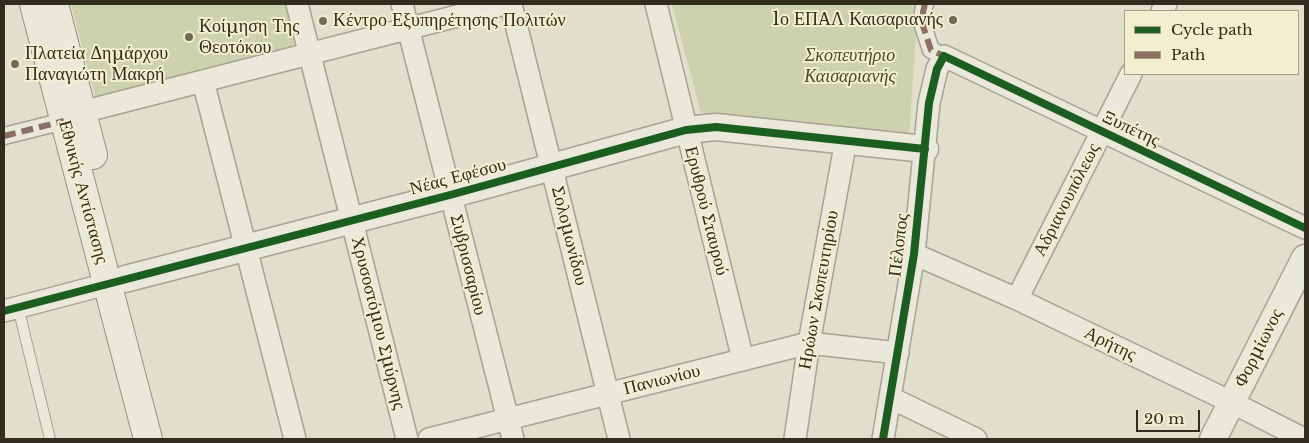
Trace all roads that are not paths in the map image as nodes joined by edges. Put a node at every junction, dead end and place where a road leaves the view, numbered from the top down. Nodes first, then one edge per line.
1 (34, 4) edge
2 (54, 4) edge
3 (297, 4) edge
4 (402, 4) edge
5 (504, 4) edge
6 (511, 4) edge
7 (656, 4) edge
8 (925, 4) edge
9 (408, 28) junction
10 (309, 54) junction
11 (944, 56) junction
12 (1130, 75) edge
13 (203, 81) junction
14 (73, 116) junction
15 (686, 130) junction
16 (1101, 132) junction
17 (4, 136) edge
18 (846, 140) junction
19 (925, 150) junction
20 (552, 167) junction
21 (450, 195) junction
22 (352, 221) junction
23 (1305, 228) edge
24 (246, 247) junction
25 (914, 254) junction
26 (1305, 258) edge
27 (116, 281) junction
28 (1017, 299) junction
29 (11, 309) edge
30 (809, 342) junction
31 (898, 353) junction
32 (743, 360) junction
33 (607, 394) junction
34 (891, 398) junction
35 (1232, 402) junction
36 (510, 429) edge
37 (50, 439) edge
38 (148, 439) edge
39 (166, 439) edge
40 (295, 439) edge
41 (407, 439) edge
42 (429, 439) edge
43 (619, 439) edge
44 (795, 439) edge
45 (883, 439) edge
46 (976, 439) edge
47 (1213, 439) edge
48 (1304, 439) edge

1 - 14 main road, Εθνικής Αντίστασης
2 - 14 main road, Εθνικής Αντίστασης
3 - 10 street, Χρυσοστόμου Σμύρνης
4 - 9 street, Συβρισσαρίου
5 - 9 street
6 - 20 street, Σολομωνίδου
7 - 15 street, Ερυθρού Σταυρού
8 - 11 street
9 - 10 street
9 - 21 street, Συβρισσαρίου
10 - 13 street
10 - 22 street, Χρυσοστόμου Σμύρνης
11 - 16 street, Ξυπέτης
11 - 19 street, Πέλοπος
12 - 16 street, Αδριανουπόλεως
13 - 14 street
13 - 24 street
14 - 17 street
14 - 27 main road, Εθνικής Αντίστασης
15 - 18 street, Νέας Εφέσου
15 - 20 street, Νέας Εφέσου
15 - 32 street, Ερυθρού Σταυρού
16 - 23 street, Ξυπέτης
16 - 28 street, Αδριανουπόλεως
18 - 19 street, Νέας Εφέσου
18 - 30 street, Ηρώων Σκοπευτηρίου
19 - 25 street, Πέλοπος
20 - 21 street, Νέας Εφέσου
20 - 33 street, Σολομωνίδου
21 - 22 street, Νέας Εφέσου
21 - 36 street, Συβρισσαρίου
22 - 24 street, Νέας Εφέσου
22 - 41 street, Χρυσοστόμου Σμύρνης
24 - 27 street, Νέας Εφέσου
24 - 40 street
25 - 28 street, Αρήτης
25 - 31 street, Πέλοπος
26 - 35 street, Φορμίωνος
27 - 29 street, Νέας Εφέσου
27 - 38 main road, Εθνικής Αντίστασης
27 - 39 main road, Εθνικής Αντίστασης
28 - 35 street, Αρήτης
29 - 37 lane
30 - 31 street, Πανιωνίου
30 - 32 street, Πανιωνίου
30 - 44 street, Ηρώων Σκοπευτηρίου
31 - 34 street, Πέλοπος
32 - 33 street, Πανιωνίου
33 - 36 street, Πανιωνίου
33 - 43 street, Σολομωνίδου
34 - 45 street, Πέλοπος
34 - 46 street
35 - 47 street, Φορμίωνος
35 - 48 street, Αρήτης
36 - 42 street, Πανιωνίου

